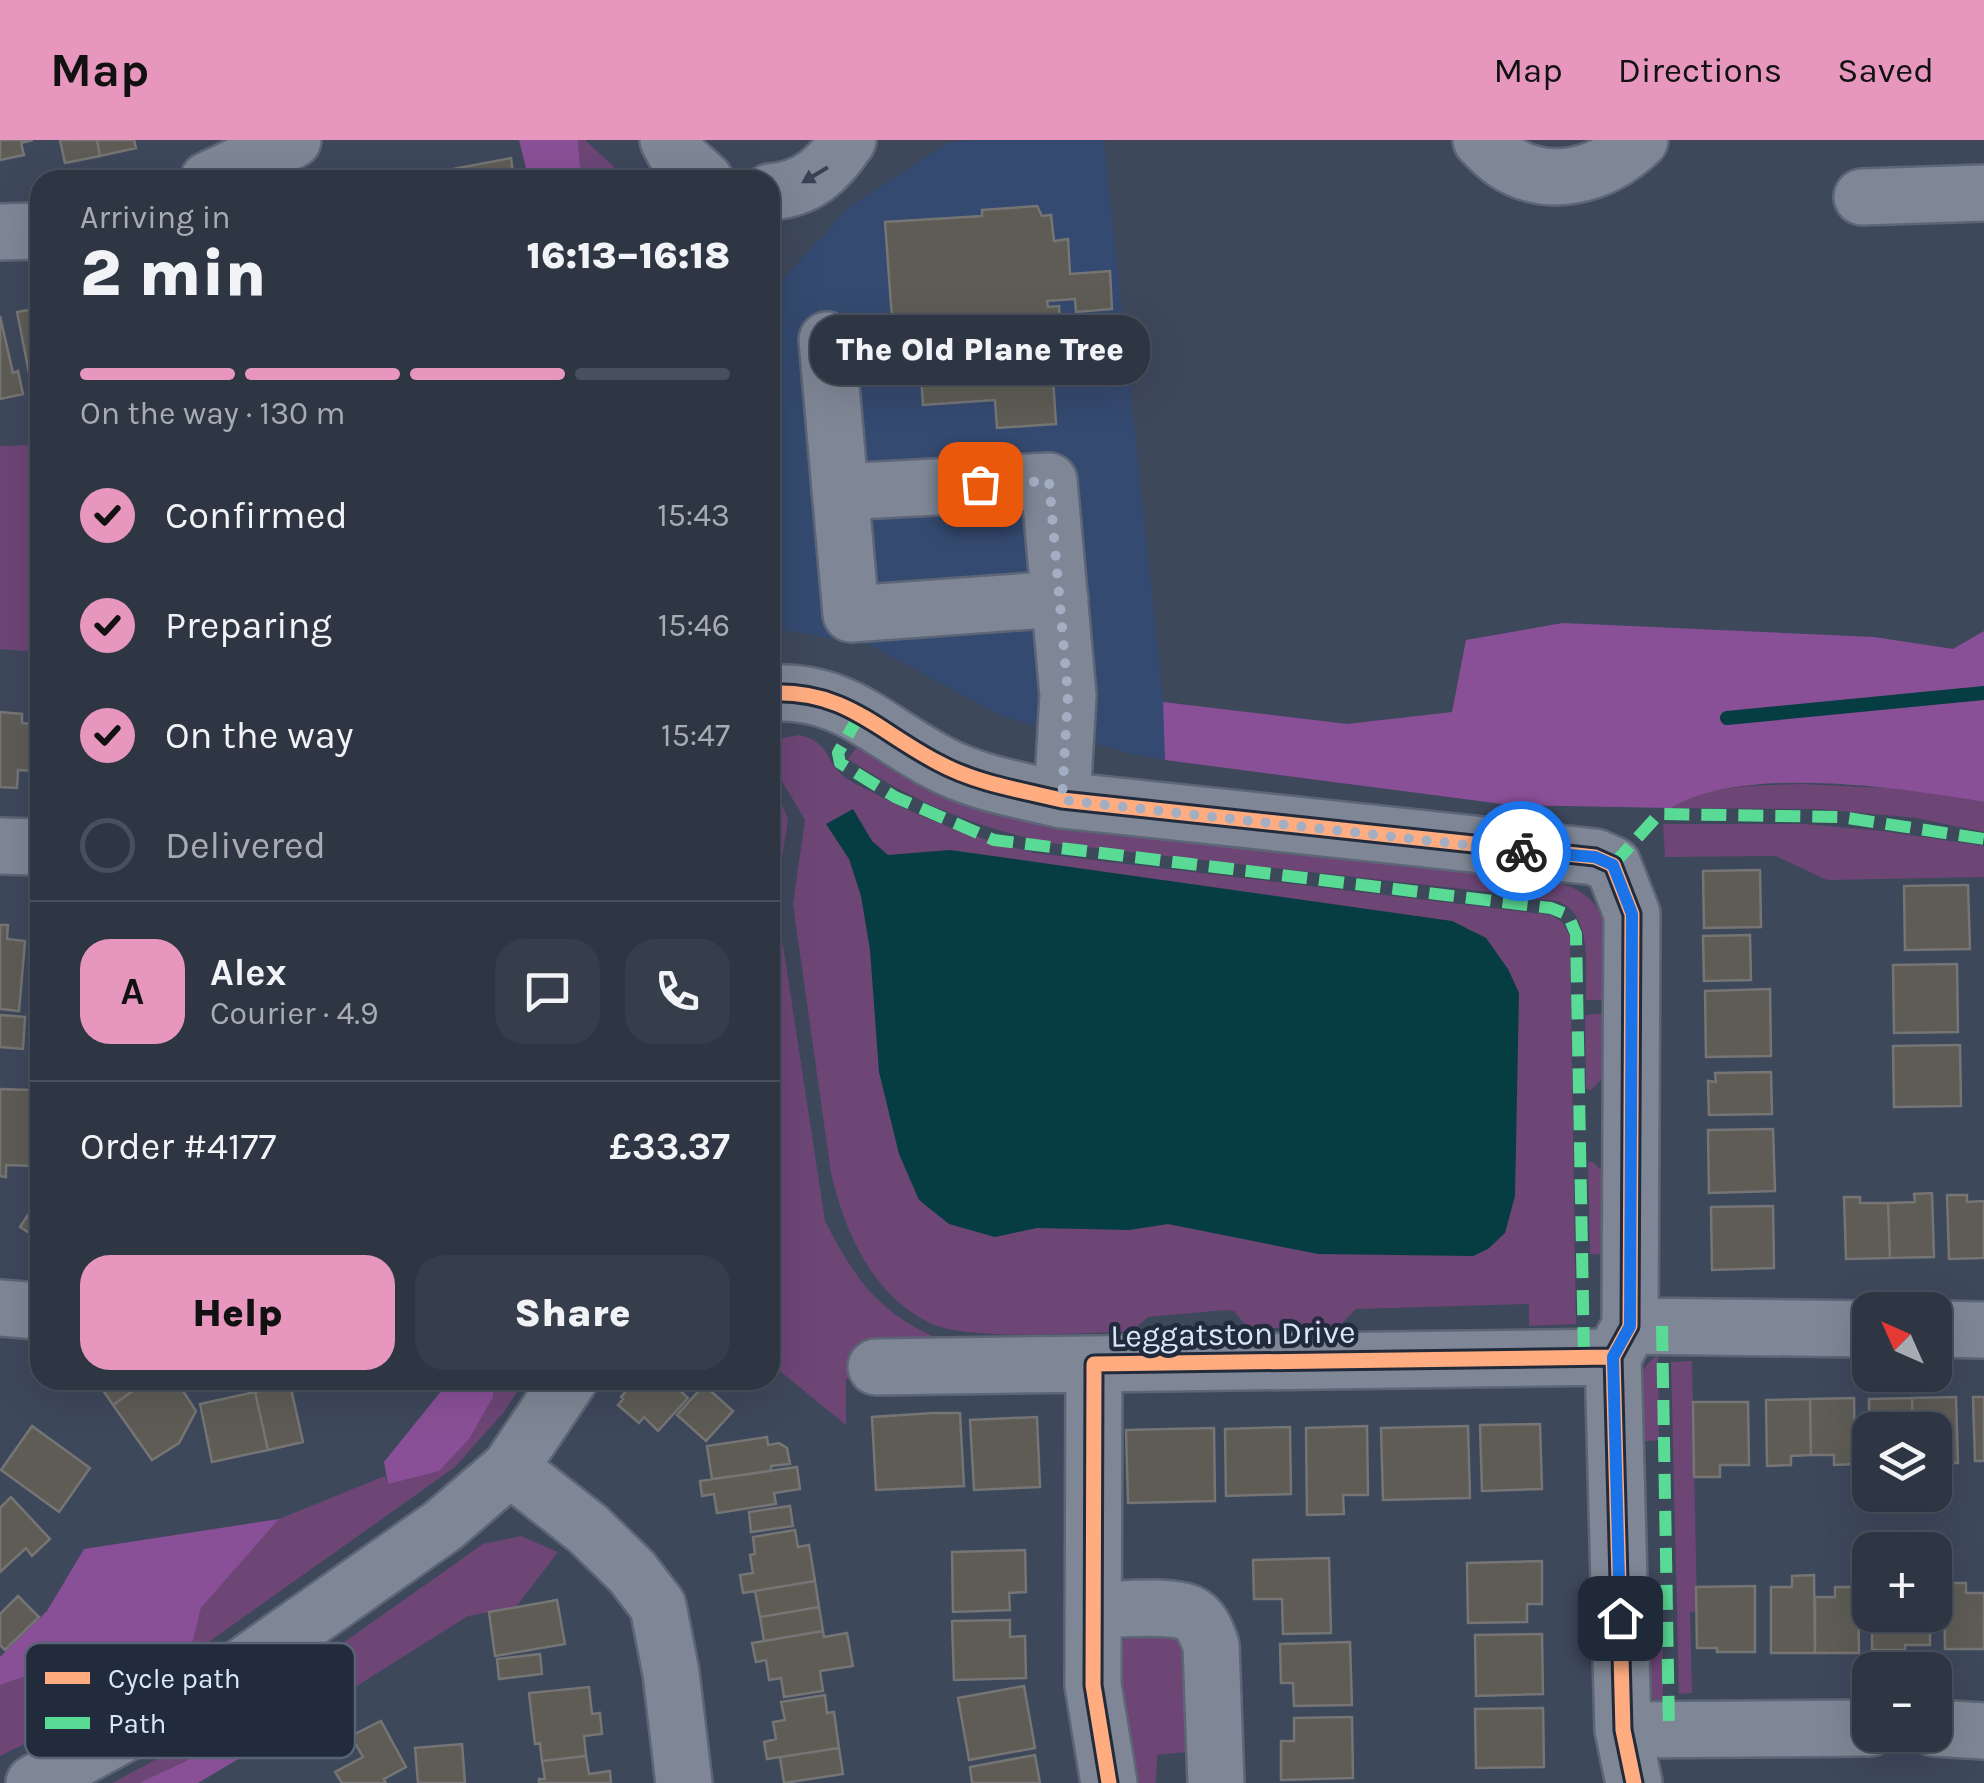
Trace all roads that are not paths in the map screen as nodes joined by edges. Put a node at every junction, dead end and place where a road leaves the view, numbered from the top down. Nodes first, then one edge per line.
1 (668, 140) edge
2 (848, 140) edge
3 (1480, 140) edge
4 (1640, 140) edge
5 (296, 154) edge
6 (242, 170) edge
7 (694, 170) edge
8 (780, 191) edge
9 (1984, 193) edge
10 (1862, 197) dead end
11 (30, 231) edge
12 (0, 232) edge
13 (828, 340) dead end
14 (840, 492) junction
15 (1060, 599) junction
16 (780, 694) edge
17 (1062, 800) junction
18 (0, 846) edge
19 (30, 847) edge
20 (1852, 1330) edge
21 (1952, 1330) edge
22 (1984, 1330) edge
23 (1622, 1341) junction
24 (1094, 1364) junction
25 (876, 1367) dead end
26 (562, 1390) edge
27 (510, 1468) junction
28 (1093, 1610) junction
29 (276, 1643) edge
30 (1852, 1728) edge
31 (1952, 1729) edge
32 (1623, 1730) junction
33 (1984, 1731) edge
34 (79, 1758) edge
35 (34, 1783) edge
36 (684, 1783) edge
37 (1109, 1783) edge
38 (1216, 1783) edge
39 (1634, 1783) edge

1 - 7 street
2 -> 8 street
3 - 4 street
5 - 6 street
9 - 10 street
11 - 12 street
13 - 14 street
14 - 15 street
14 - 15 street
15 - 17 street
16 - 17 street
17 - 23 street
18 - 19 street
20 - 23 street, Leggatston Drive
21 - 22 street
23 - 24 street, Leggatston Drive
23 - 32 street
24 - 25 street
24 - 28 street, Leggatston Drive
26 - 27 street
27 - 29 street
27 - 36 street
28 - 37 street, Leggatston Drive
28 - 38 street
30 - 32 street
31 - 33 street
32 - 39 street
34 - 35 street

